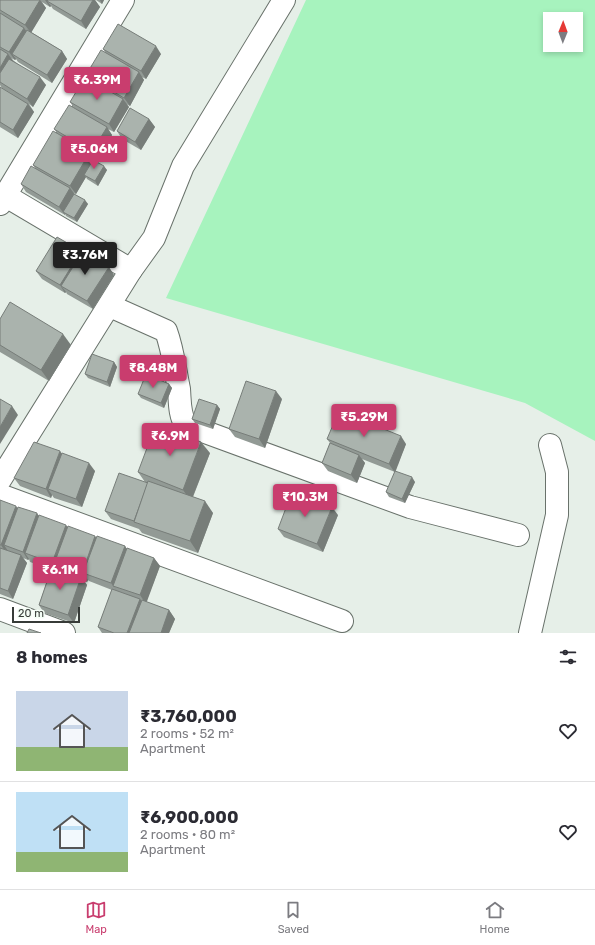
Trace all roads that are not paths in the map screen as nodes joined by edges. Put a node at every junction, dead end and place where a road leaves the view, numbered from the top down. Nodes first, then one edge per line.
1 (124, 0) edge
2 (284, 0) edge
3 (3, 200) edge
4 (131, 270) junction
5 (110, 306) junction
6 (550, 445) dead end
7 (0, 480) edge
8 (0, 495) edge
9 (518, 535) dead end
10 (0, 609) edge
11 (342, 621) dead end
12 (64, 633) edge
13 (530, 633) edge

1 - 3 street
2 - 4 street
3 - 4 street
4 - 5 street
5 - 7 street
5 - 9 street
6 - 13 street
8 - 11 street
10 - 12 street

